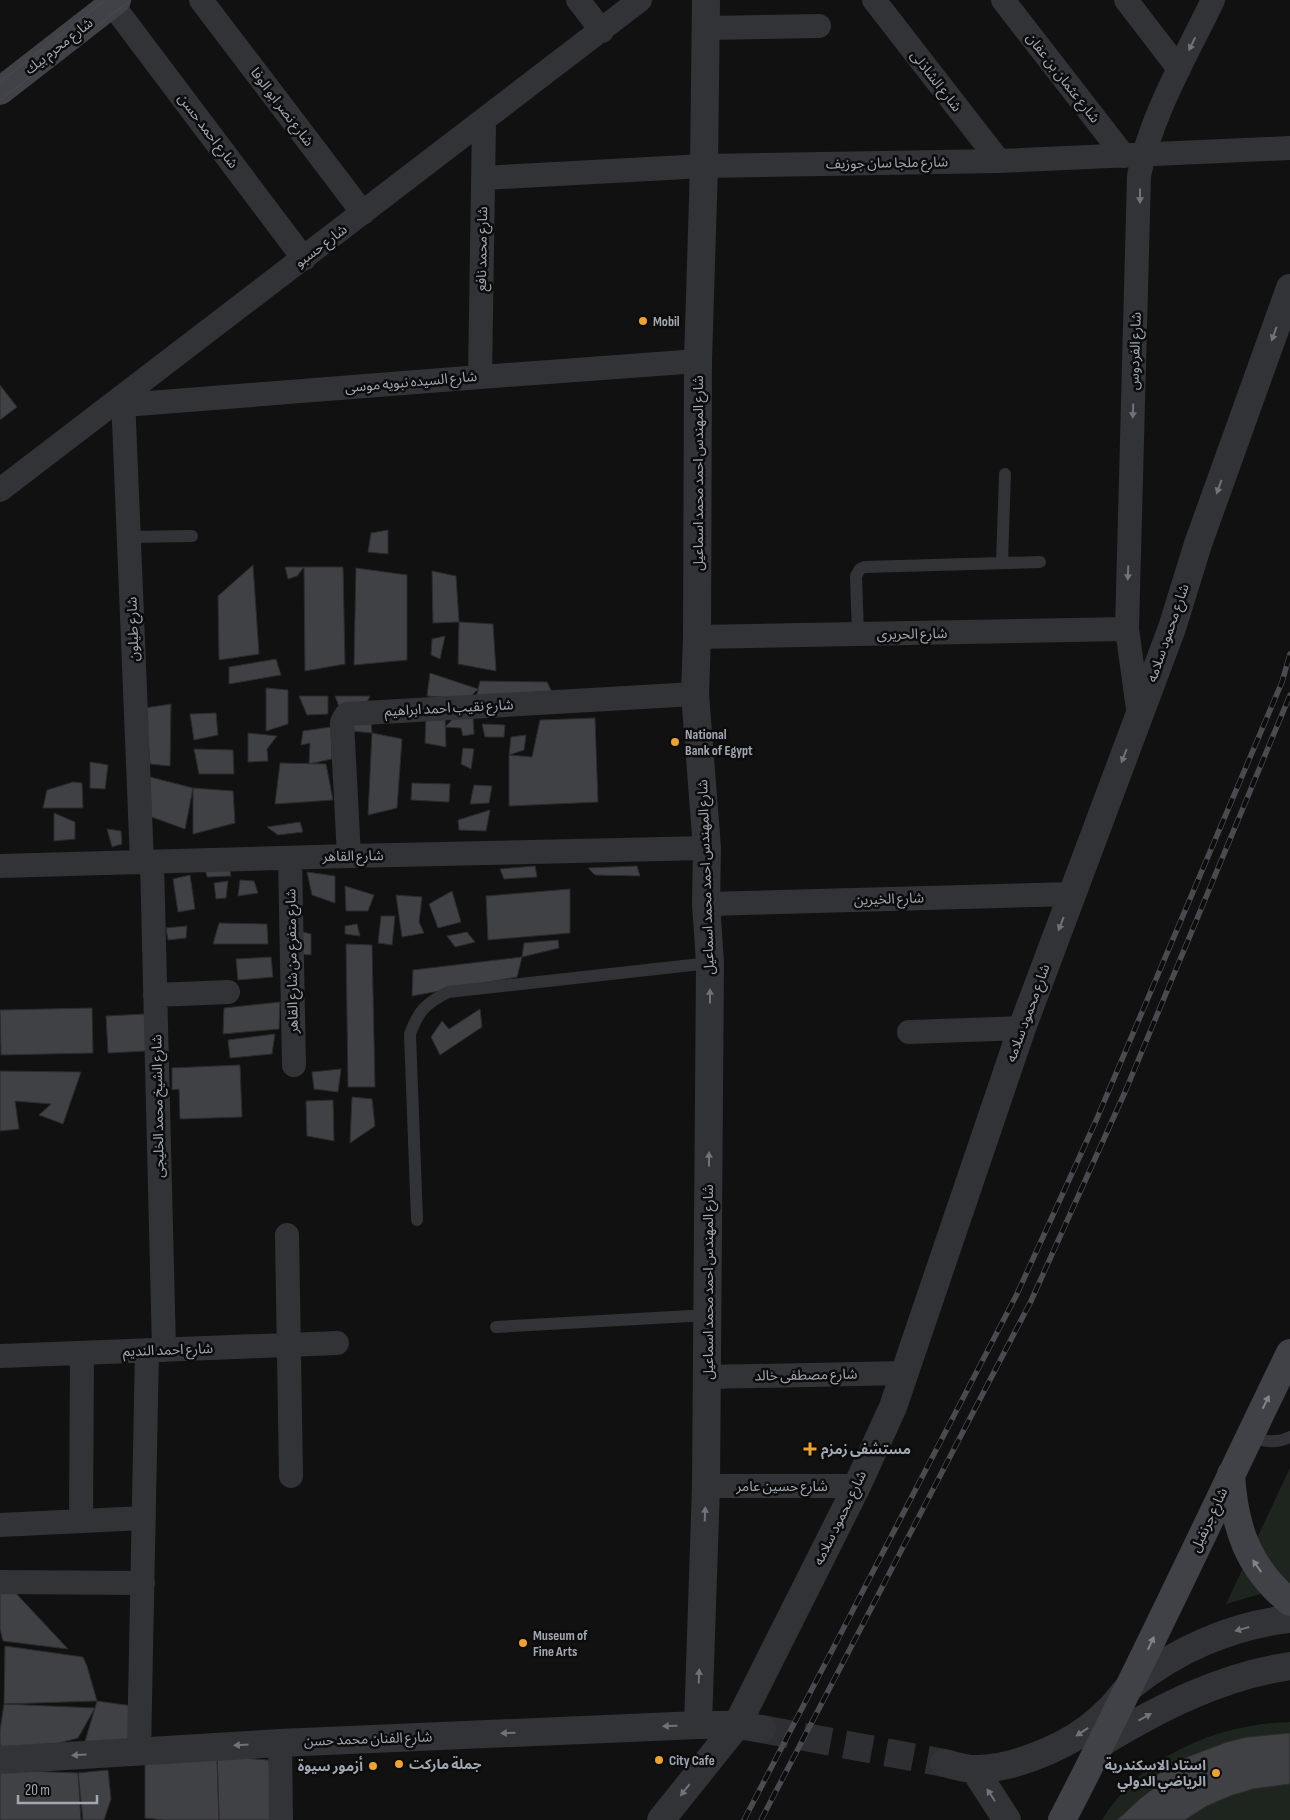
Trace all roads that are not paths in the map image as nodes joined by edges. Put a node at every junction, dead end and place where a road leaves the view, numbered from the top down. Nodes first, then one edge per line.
1 (201, 0) edge
2 (578, 0) edge
3 (640, 0) edge
4 (706, 0) edge
5 (874, 0) edge
6 (1003, 0) edge
7 (1126, 0) edge
8 (1213, 0) edge
9 (114, 2) edge
10 (819, 26) dead end
11 (706, 28) junction
12 (602, 31) junction
13 (1179, 69) junction
14 (0, 91) edge
15 (484, 121) junction
16 (1290, 148) edge
17 (1134, 155) junction
18 (999, 161) junction
19 (704, 166) junction
20 (483, 178) junction
21 (363, 214) junction
22 (304, 259) junction
23 (1290, 288) edge
24 (698, 362) junction
25 (480, 377) junction
26 (124, 401) junction
27 (1005, 474) dead end
28 (0, 490) edge
29 (192, 536) dead end
30 (129, 537) junction
31 (1040, 562) dead end
32 (1002, 563) junction
33 (1127, 629) junction
34 (858, 635) junction
35 (697, 637) junction
36 (695, 694) junction
37 (1139, 716) junction
38 (707, 848) junction
39 (349, 856) junction
40 (290, 858) junction
41 (147, 862) junction
42 (0, 866) edge
43 (1072, 894) junction
44 (706, 904) junction
45 (710, 963) junction
46 (228, 992) dead end
47 (155, 995) junction
48 (1022, 1028) junction
49 (909, 1032) dead end
50 (294, 1065) dead end
51 (417, 1220) dead end
52 (287, 1235) dead end
53 (708, 1315) junction
54 (496, 1327) dead end
55 (337, 1343) dead end
56 (289, 1345) junction
57 (155, 1350) junction
58 (82, 1353) junction
59 (1290, 1353) edge
60 (0, 1356) edge
61 (905, 1373) junction
62 (707, 1377) junction
63 (1249, 1436) junction
64 (1290, 1437) edge
65 (1231, 1473) junction
66 (291, 1476) dead end
67 (706, 1486) junction
68 (857, 1486) junction
69 (144, 1518) junction
70 (81, 1521) junction
71 (0, 1525) edge
72 (0, 1582) edge
73 (142, 1583) junction
74 (1290, 1602) edge
75 (1290, 1619) edge
76 (1290, 1666) edge
77 (1130, 1687) junction
78 (698, 1725) junction
79 (749, 1727) junction
80 (1102, 1742) junction
81 (280, 1743) junction
82 (139, 1752) junction
83 (0, 1760) edge
84 (944, 1763) tunnel mouth
85 (974, 1769) junction
86 (281, 1820) edge
87 (661, 1820) edge
88 (1007, 1820) edge
89 (1062, 1820) edge

1 - 21 street, شارع نصر ابو الوفا
2 - 12 street
3 - 12 street, شارع حسبو
4 - 11 street, شارع المهندس احمد محمد اسماعيل
5 - 18 street, شارع الشاذلى
6 - 17 street, شارع عثمان بن عفان
7 - 13 street
8 -> 13 street, شارع الفردوس
9 - 14 main road, شارع محرم بيك
9 - 22 street, شارع احمد حسن
10 - 11 street
11 - 19 street, شارع المهندس احمد محمد اسماعيل
12 - 15 street, شارع حسبو
13 - 17 street, شارع الفردوس
15 - 20 street, شارع محمد نافع
15 - 21 street, شارع حسبو
16 - 17 street, شارع ملجا سان جوزيف
17 - 18 street, شارع ملجا سان جوزيف
17 -> 33 street, شارع الفردوس
18 - 19 street, شارع ملجا سان جوزيف
19 - 20 street, شارع ملجا سان جوزيف
19 - 24 street, شارع المهندس احمد محمد اسماعيل
20 - 25 street, شارع محمد نافع
21 - 22 street, شارع حسبو
22 - 26 street, شارع حسبو
23 -> 37 street, شارع محمود سلامه
24 - 25 street, شارع السيده نبويه موسى
24 - 35 street, شارع المهندس احمد محمد اسماعيل
25 - 26 street, شارع السيده نبويه موسى
26 - 28 street, شارع حسبو
26 - 30 street, شارع طيلون
27 - 32 lane
29 - 30 lane
30 - 41 street, شارع طيلون
31 - 32 lane
32 - 34 lane
33 - 34 street, شارع الحريرى
33 - 37 street, شارع الفردوس
34 - 35 street, شارع الحريرى
35 - 36 street, شارع المهندس احمد محمد اسماعيل
36 - 38 street, شارع المهندس احمد محمد اسماعيل
36 - 39 street, شارع نقيب احمد ابراهيم
37 -> 43 street, شارع محمود سلامه
38 - 39 street, شارع القاهر
38 - 44 street, شارع المهندس احمد محمد اسماعيل
39 - 40 street, شارع القاهر
40 - 41 street, شارع القاهر
40 - 50 street, شارع متفرع من شارع القاهر
41 - 42 street, شارع القاهر
41 - 47 street, شارع الشيخ محمد الخليجى
43 - 44 street, شارع الخيرين
43 -> 48 street, شارع محمود سلامه
44 - 45 street, شارع المهندس احمد محمد اسماعيل
45 - 51 lane
53 -> 45 street, شارع المهندس احمد محمد اسماعيل
46 - 47 street
47 - 57 street, شارع الشيخ محمد الخليجى
48 - 49 street
48 - 61 street, شارع محمود سلامه
52 - 56 street
53 - 54 lane
53 - 62 street, شارع المهندس احمد محمد اسماعيل
55 - 56 street, شارع احمد النديم
56 - 57 street, شارع احمد النديم
56 - 66 street
57 - 58 street, شارع احمد النديم
57 - 69 street, شارع الشيخ محمد الخليجى
58 - 60 street, شارع احمد النديم
58 - 70 street
63 -> 59 main road, شارع جرنفيل
61 - 62 street, شارع مصطفى خالد
61 - 68 street, شارع محمود سلامه
62 - 67 street, شارع المهندس احمد محمد اسماعيل
63 - 64 lane
63 - 65 main road, شارع جرنفيل
74 -> 65 main road
77 -> 65 main road, شارع جرنفيل
67 - 68 street, شارع حسين عامر
78 -> 67 street, شارع المهندس احمد محمد اسماعيل
68 - 79 street, شارع محمود سلامه
69 - 70 street
69 - 73 street, شارع الشيخ محمد الخليجى
70 - 71 street
72 - 73 street
73 - 82 street, شارع الشيخ محمد الخليجى
75 -> 77 street
80 -> 76 street
77 - 80 main road, شارع جرنفيل
77 -> 85 street
78 - 79 street, شارع الفنان محمد حسن
78 -> 81 street, شارع الفنان محمد حسن
79 -> 87 street, شارع محمود سلامه
80 - 89 main road, شارع جرنفيل
81 -> 82 street, شارع الفنان محمد حسن
81 - 86 street
82 -> 83 street, شارع الفنان محمد حسن
84 - 85 street
88 -> 85 street

